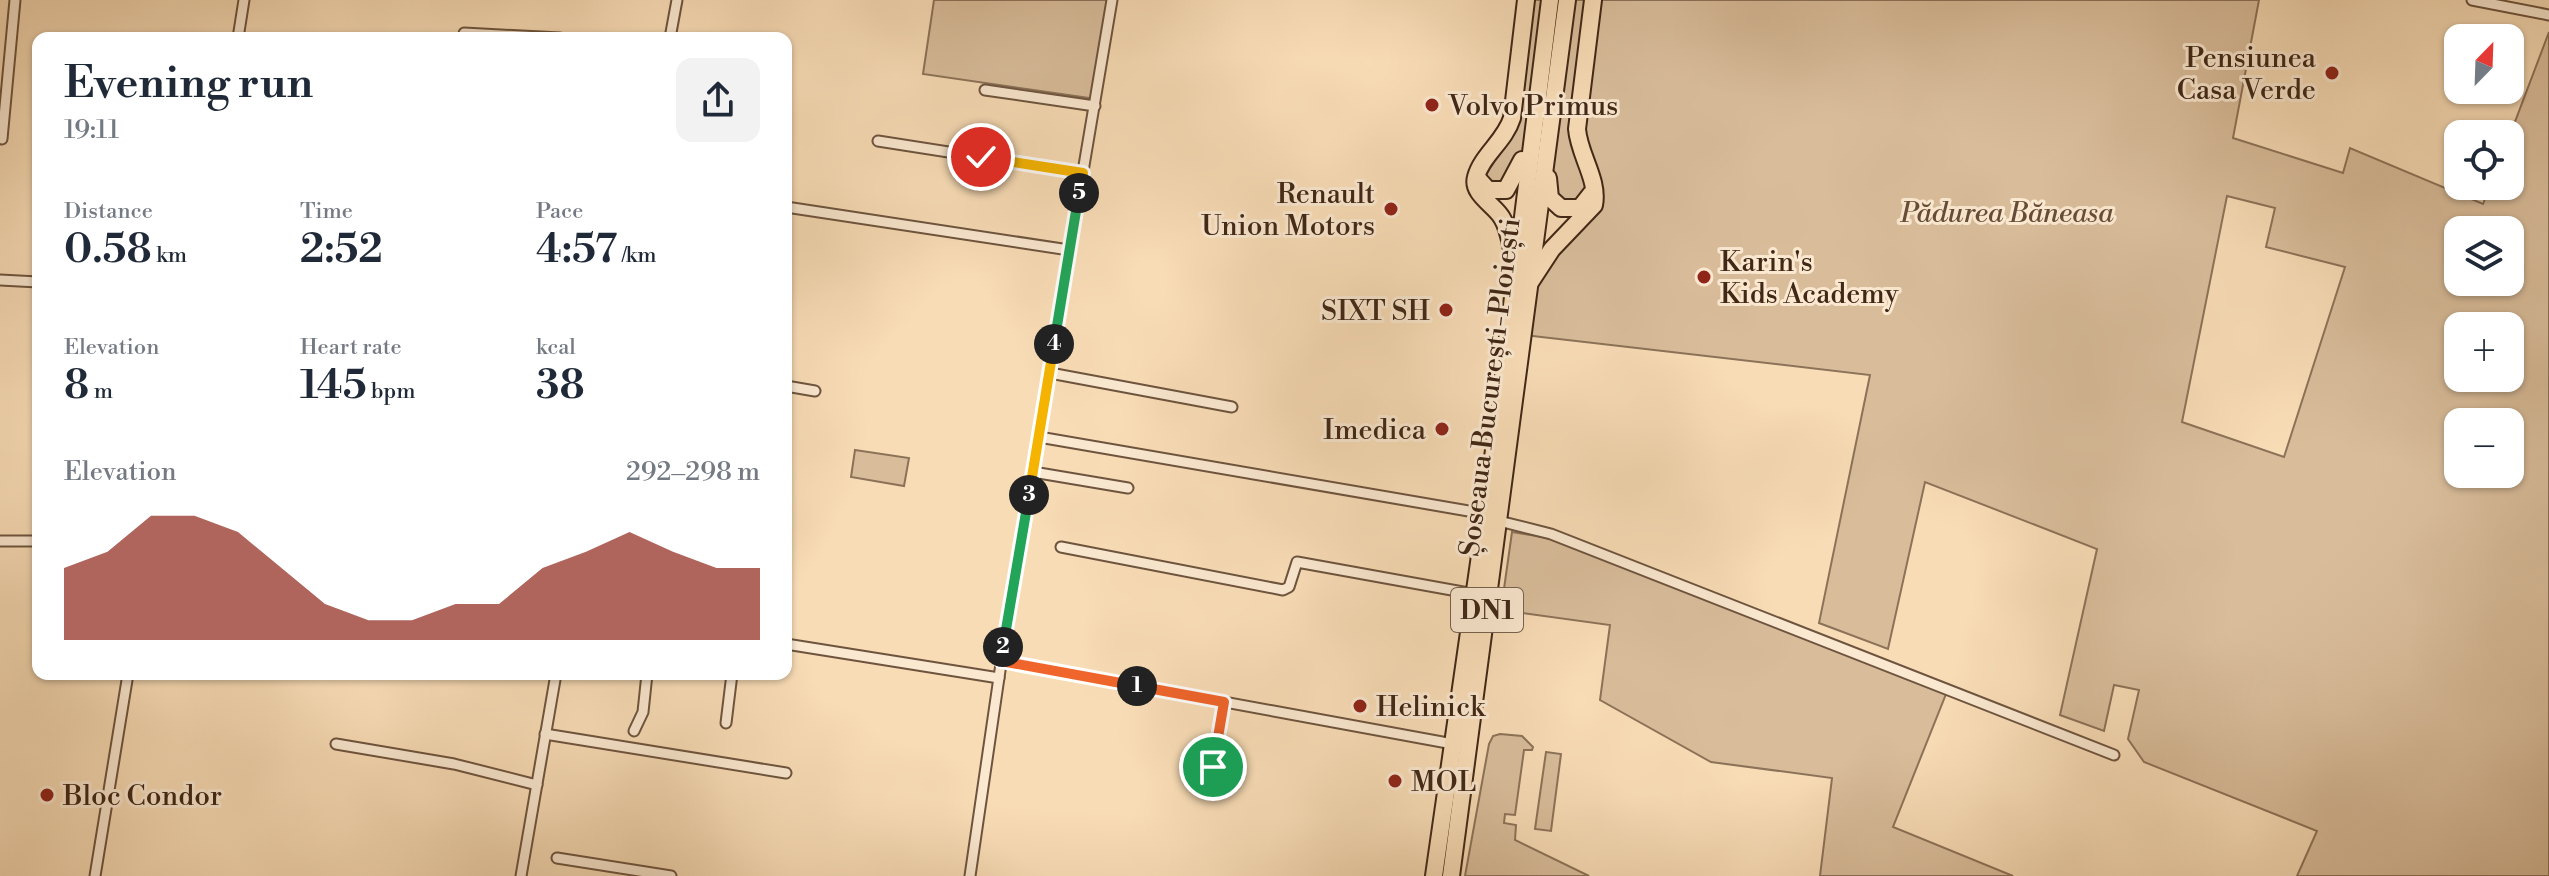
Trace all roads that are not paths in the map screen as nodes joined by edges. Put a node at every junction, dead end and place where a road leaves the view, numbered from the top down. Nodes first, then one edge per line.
1 (15, 0) edge
2 (244, 0) edge
3 (677, 0) edge
4 (1112, 0) edge
5 (1526, 0) edge
6 (1550, 0) edge
7 (1567, 0) edge
8 (1593, 0) edge
9 (2472, 0) edge
10 (2549, 15) edge
11 (239, 32) edge
12 (671, 32) edge
13 (985, 90) dead end
14 (1095, 106) junction
15 (1542, 116) junction
16 (2, 139) dead end
17 (878, 141) dead end
18 (1538, 141) junction
19 (1083, 173) junction
20 (1477, 174) junction
21 (1594, 185) junction
22 (792, 208) edge
23 (1069, 250) junction
24 (1523, 279) junction
25 (0, 280) edge
26 (32, 282) edge
27 (1050, 373) junction
28 (792, 387) edge
29 (815, 391) dead end
30 (1232, 407) dead end
31 (1039, 437) junction
32 (1033, 472) junction
33 (1128, 488) dead end
34 (1493, 518) junction
35 (0, 541) edge
36 (32, 541) edge
37 (1061, 547) dead end
38 (1474, 594) junction
39 (792, 645) edge
40 (1001, 661) junction
41 (999, 678) junction
42 (127, 680) edge
43 (555, 680) edge
44 (646, 680) edge
45 (731, 680) edge
46 (1224, 702) junction
47 (726, 723) dead end
48 (634, 731) dead end
49 (545, 734) junction
50 (336, 744) dead end
51 (1453, 744) junction
52 (2114, 755) dead end
53 (1213, 767) dead end
54 (786, 773) dead end
55 (537, 785) junction
56 (557, 858) dead end
57 (95, 876) edge
58 (521, 876) edge
59 (671, 876) edge
60 (970, 876) edge
61 (1434, 876) edge
62 (1451, 876) edge

1 - 16 street
2 - 11 street
3 - 12 street
4 - 14 street
5 - 20 highway
6 - 15 highway, Șoseaua București-Ploiești / DN1
7 - 15 highway, Șoseaua București-Ploiești / DN1
8 - 21 highway
9 - 10 street
13 - 14 street
14 - 19 street
15 - 18 highway, Șoseaua București-Ploiești / DN1
17 - 19 street
18 - 20 highway
18 - 21 highway
18 - 24 highway, Șoseaua București-Ploiești / DN1
19 - 23 street
20 - 24 highway
21 - 24 highway
22 - 23 street
23 - 27 street
24 - 34 highway, Șoseaua București-Ploiești / DN1
25 - 26 street
27 - 30 street
27 - 31 street
28 - 29 street
31 - 32 street
31 - 34 street, Șoseaua București-Ploiești
32 - 33 street
32 - 40 street
34 - 38 highway, Șoseaua București-Ploiești / DN1
34 - 52 street
34 - 62 highway, Șoseaua București-Ploiești / DN1
35 - 36 street
37 - 38 street, Șoseaua București-Ploiești
38 - 51 highway, Șoseaua București-Ploiești / DN1
39 - 41 street
40 - 41 street
40 - 46 street
41 - 60 street
42 - 57 street
43 - 49 street
44 - 48 street
45 - 47 street
46 - 51 street
46 - 53 street
49 - 54 street
49 - 55 street
50 - 55 street
51 - 61 highway, Șoseaua București-Ploiești / DN1
55 - 58 street
56 - 59 street

